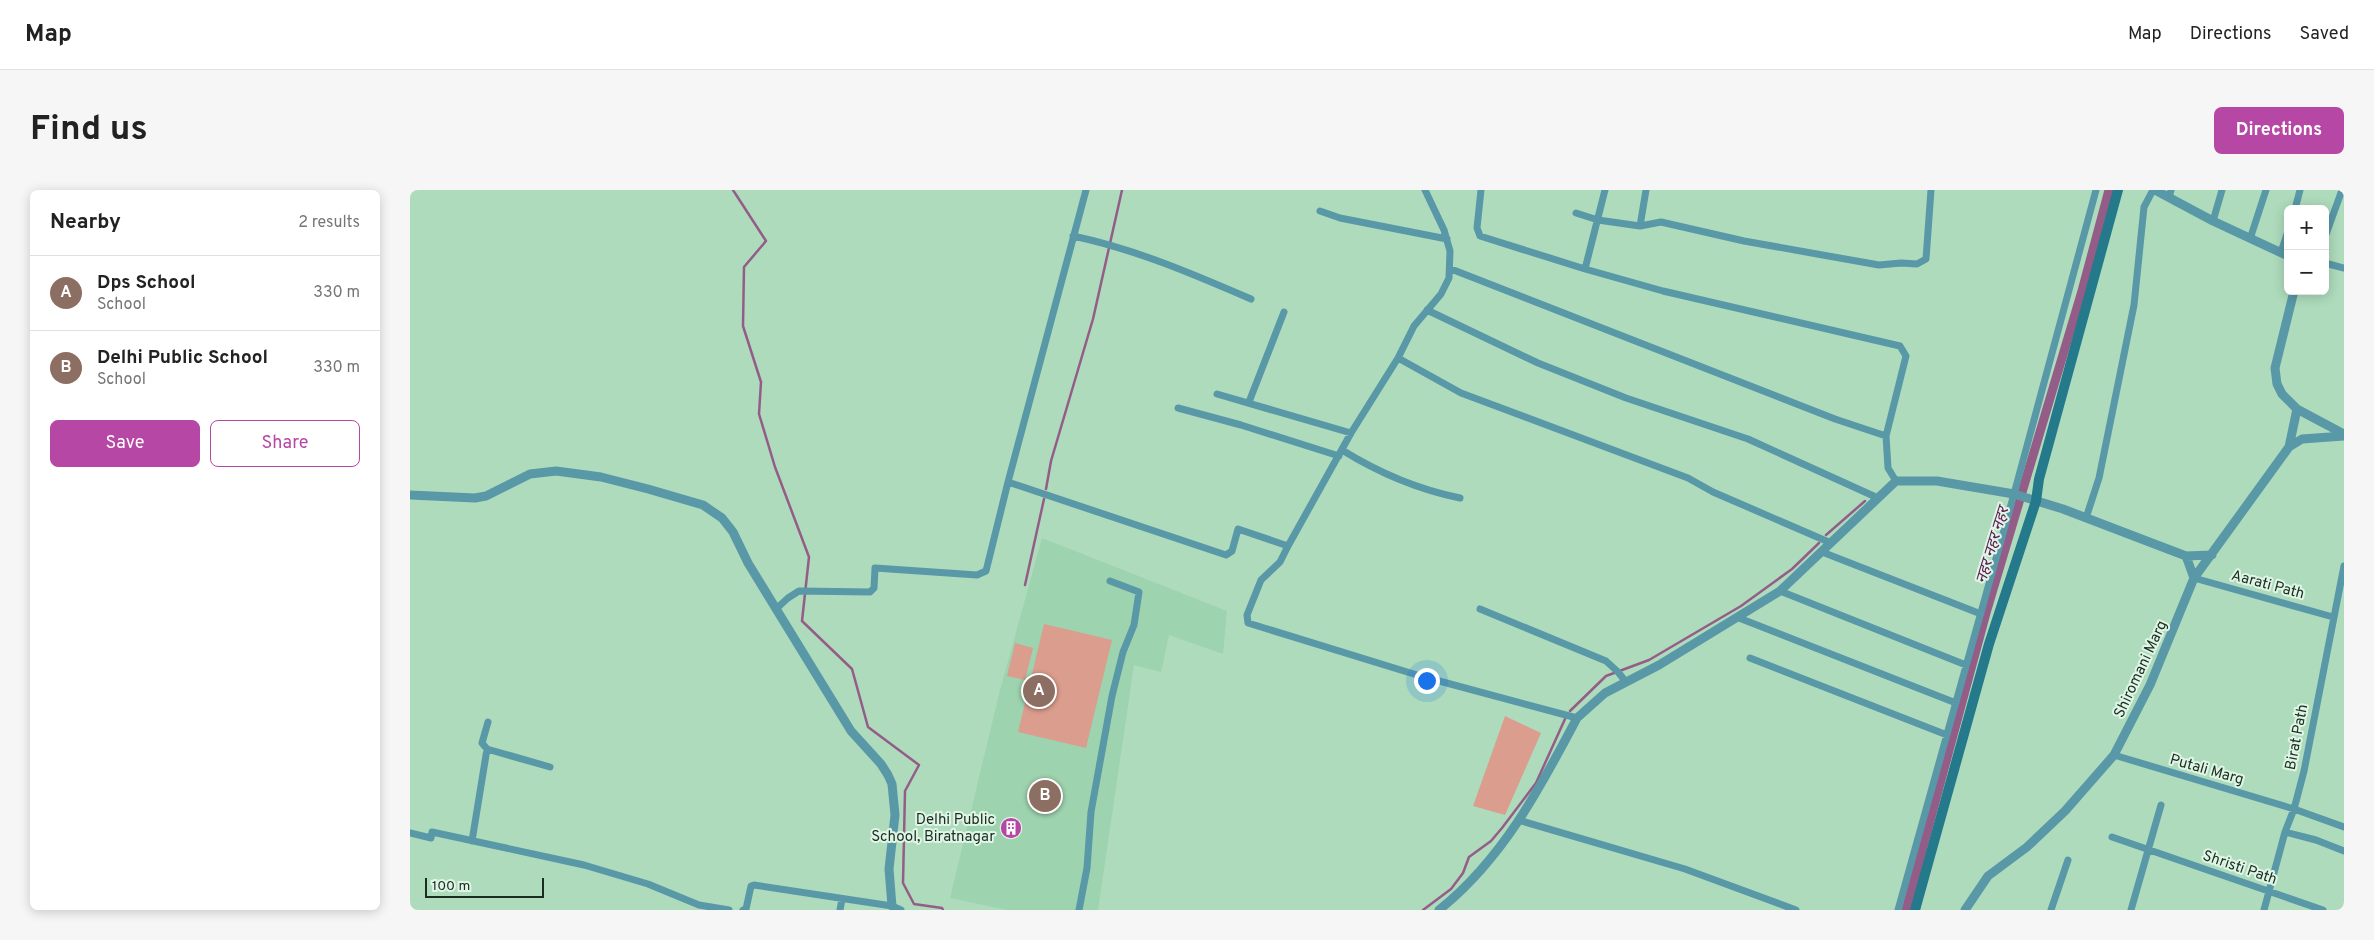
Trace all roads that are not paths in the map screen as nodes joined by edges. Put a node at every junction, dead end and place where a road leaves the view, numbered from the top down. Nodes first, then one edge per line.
1 (1086, 190) edge
2 (1425, 190) edge
3 (1480, 190) edge
4 (1605, 190) edge
5 (1646, 190) edge
6 (1931, 190) edge
7 (2096, 190) edge
8 (2118, 190) edge
9 (2154, 190) edge
10 (2222, 190) edge
11 (2266, 190) edge
12 (2300, 190) edge
13 (2342, 190) edge
14 (2170, 194) edge
15 (2296, 205) edge
16 (1320, 211) dead end
17 (1576, 213) dead end
18 (1598, 220) junction
19 (2213, 221) junction
20 (1640, 226) junction
21 (2329, 226) edge
22 (1073, 236) junction
23 (1446, 239) junction
24 (2250, 239) junction
25 (2284, 254) edge
26 (2329, 264) edge
27 (2344, 268) edge
28 (1451, 269) junction
29 (1585, 269) junction
30 (2293, 295) edge
31 (1251, 299) dead end
32 (1427, 310) junction
33 (1284, 312) dead end
34 (1398, 358) junction
35 (1217, 394) dead end
36 (1249, 402) junction
37 (1178, 408) dead end
38 (2297, 409) junction
39 (1351, 433) junction
40 (2344, 435) edge
41 (1886, 436) junction
42 (2289, 447) junction
43 (1340, 453) junction
44 (1896, 481) junction
45 (1008, 482) junction
46 (2016, 494) junction
47 (410, 495) edge
48 (1460, 498) dead end
49 (1878, 498) junction
50 (2032, 499) junction
51 (2086, 518) junction
52 (1831, 543) junction
53 (1288, 546) junction
54 (1822, 552) junction
55 (2212, 555) junction
56 (2186, 556) junction
57 (2344, 566) edge
58 (2194, 578) junction
59 (1110, 581) dead end
60 (1780, 591) junction
61 (776, 609) junction
62 (1480, 609) dead end
63 (1981, 614) junction
64 (2333, 617) junction
65 (1739, 618) junction
66 (1750, 658) dead end
67 (1966, 665) junction
68 (1626, 682) junction
69 (1956, 703) junction
70 (1577, 718) junction
71 (488, 722) dead end
72 (1946, 736) junction
73 (487, 748) junction
74 (2114, 755) junction
75 (550, 767) dead end
76 (2161, 804) dead end
77 (2294, 809) junction
78 (1518, 820) junction
79 (2344, 827) edge
80 (2285, 832) junction
81 (410, 833) edge
82 (2112, 837) dead end
83 (472, 841) junction
84 (2147, 850) junction
85 (2344, 851) edge
86 (2068, 860) dead end
87 (2268, 891) junction
88 (842, 899) junction
89 (892, 906) junction
90 (1442, 909) edge
91 (729, 910) edge
92 (743, 910) edge
93 (840, 910) edge
94 (901, 910) edge
95 (1079, 910) edge
96 (1796, 910) edge
97 (1898, 910) edge
98 (1915, 910) edge
99 (1965, 910) edge
100 (2051, 910) edge
101 (2131, 910) edge
102 (2264, 910) edge
103 (2323, 910) edge

1 - 22 street
2 - 23 street
3 - 29 street
4 - 18 street
5 - 20 street
6 - 20 street
7 - 46 street
8 - 50 main road
9 - 14 street
9 - 51 street
10 - 19 street
11 - 24 street
12 - 15 street
13 - 21 street
14 - 19 street
16 - 23 street
17 - 18 street
18 - 20 street
18 - 29 street
19 - 24 street
22 - 31 street
22 - 45 street
23 - 28 street
24 - 25 street
26 - 27 street
28 - 32 street
28 - 41 street
29 - 41 street
30 - 38 street
32 - 34 street
32 - 49 street
33 - 36 street
34 - 39 street
34 - 52 street
35 - 36 street
36 - 39 street
37 - 43 street
38 - 40 street
38 - 42 street, Shiromani Marg
39 - 43 street
40 - 42 street
41 - 44 street
42 - 55 street, Shiromani Marg
43 - 48 street
43 - 53 street
44 - 46 street
44 - 49 street
45 - 53 street
45 - 61 street
46 - 50 street
46 - 63 street
47 - 61 street
49 - 52 street
50 - 51 street
50 - 98 main road
51 - 56 street
52 - 54 street
53 - 70 street
54 - 60 street
54 - 63 street
55 - 56 street
55 - 58 street, Shiromani Marg
56 - 58 street
57 - 64 street, Birat Path
58 - 64 street, Aarati Path
58 - 74 street, Shiromani Marg
59 - 95 street
60 - 65 street
60 - 67 street
61 - 89 street
62 - 68 street
63 - 67 street
64 - 77 street, Birat Path
65 - 68 street
65 - 69 street
66 - 72 street
67 - 69 street
68 - 70 street
69 - 72 street
70 - 78 street
71 - 73 street
72 - 97 street
73 - 75 street
73 - 83 street
74 - 77 street, Putali Marg
74 - 99 street, Shiromani Marg
76 - 84 street
77 - 79 street, Putali Marg
77 - 80 street, Birat Path
78 - 90 street
78 - 96 street
80 - 85 street
80 - 87 street, Birat Path
81 - 83 street
82 - 84 street, Shristi Path
83 - 91 street
84 - 87 street, Shristi Path
84 - 101 street
86 - 100 street
87 - 102 street, Birat Path
87 - 103 street, Shristi Path
88 - 89 street
88 - 92 street
88 - 93 street
89 - 94 street

